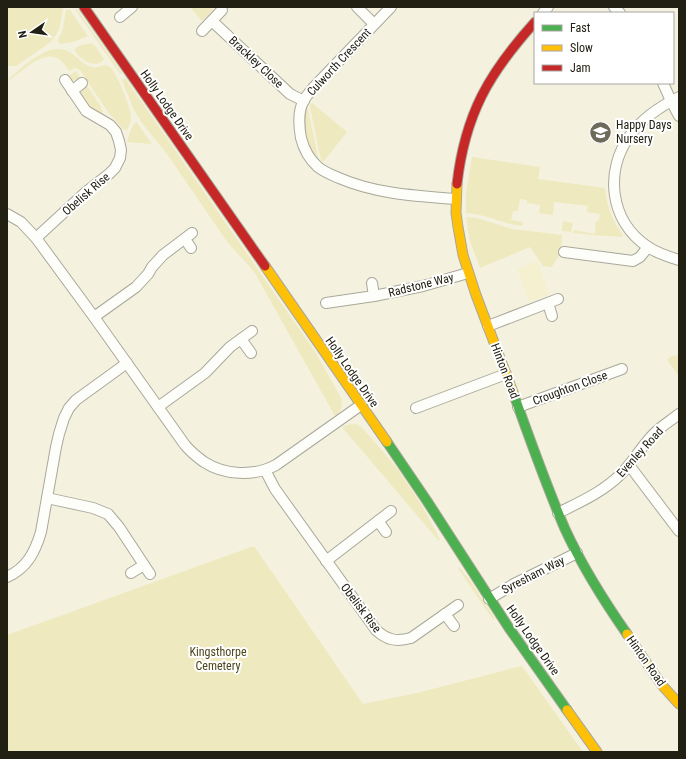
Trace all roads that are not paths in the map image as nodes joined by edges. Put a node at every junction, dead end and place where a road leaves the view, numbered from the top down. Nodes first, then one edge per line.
1 (84, 7) edge
2 (131, 7) edge
3 (356, 7) edge
4 (391, 7) edge
5 (222, 10) dead end
6 (120, 17) dead end
7 (212, 21) junction
8 (534, 23) edge
9 (374, 24) junction
10 (202, 31) dead end
11 (65, 80) dead end
12 (82, 83) dead end
13 (664, 84) edge
14 (72, 90) junction
15 (675, 99) edge
16 (304, 101) junction
17 (679, 116) edge
18 (456, 199) junction
19 (7, 214) edge
20 (36, 238) junction
21 (648, 247) junction
22 (191, 248) dead end
23 (564, 252) dead end
24 (679, 260) edge
25 (468, 272) junction
26 (372, 283) dead end
27 (374, 296) junction
28 (558, 299) dead end
29 (326, 303) dead end
30 (548, 303) junction
31 (552, 316) dead end
32 (94, 317) junction
33 (488, 326) junction
34 (252, 331) dead end
35 (241, 339) junction
36 (251, 353) dead end
37 (127, 363) junction
38 (622, 370) dead end
39 (506, 374) junction
40 (361, 405) junction
41 (158, 407) junction
42 (518, 407) junction
43 (416, 408) dead end
44 (679, 414) edge
45 (629, 466) junction
46 (265, 470) junction
47 (47, 498) junction
48 (391, 511) dead end
49 (558, 513) junction
50 (378, 521) junction
51 (679, 531) edge
52 (386, 532) dead end
53 (577, 552) junction
54 (326, 561) junction
55 (144, 565) junction
56 (131, 573) dead end
57 (150, 574) dead end
58 (7, 578) edge
59 (490, 599) junction
60 (458, 605) dead end
61 (445, 614) junction
62 (454, 626) dead end
63 (679, 704) edge
64 (597, 752) edge

1 - 40 main road, Holly Lodge Drive
2 - 6 street
3 - 9 street
4 - 9 street, Culworth Crescent
5 - 7 street
7 - 10 street
7 - 16 street, Brackley Close
8 - 18 main road, Hinton Road
9 - 16 street, Culworth Crescent
11 - 14 street, Obelisk Rise
12 - 14 street
13 - 15 street
14 - 20 street, Obelisk Rise
15 - 17 street
15 - 21 street
16 - 18 street, Culworth Crescent
18 - 25 main road, Hinton Road
19 - 20 street
20 - 32 street
21 - 23 street
21 - 24 street
22 - 32 street
25 - 27 street, Radstone Way
25 - 33 main road, Hinton Road
26 - 27 street, Radstone Way
27 - 29 street, Radstone Way
28 - 30 street
30 - 31 street
30 - 33 street
32 - 37 street
33 - 39 main road, Hinton Road
34 - 35 street
35 - 36 street
35 - 41 street
37 - 41 street
37 - 47 street
38 - 42 street, Croughton Close
39 - 42 main road, Hinton Road
39 - 43 street
40 - 46 street
40 - 59 main road, Holly Lodge Drive
41 - 46 street
42 - 49 main road, Hinton Road
44 - 45 street, Evenley Road
45 - 49 street, Evenley Road
45 - 51 street
46 - 54 street, Obelisk Rise
47 - 55 street
47 - 58 street
48 - 50 street
49 - 53 main road, Hinton Road
50 - 52 street
50 - 54 street
53 - 59 street, Syresham Way
53 - 63 main road, Hinton Road
54 - 61 street, Obelisk Rise
55 - 56 street
55 - 57 street
59 - 64 main road, Holly Lodge Drive
60 - 61 street, Obelisk Rise
61 - 62 street

